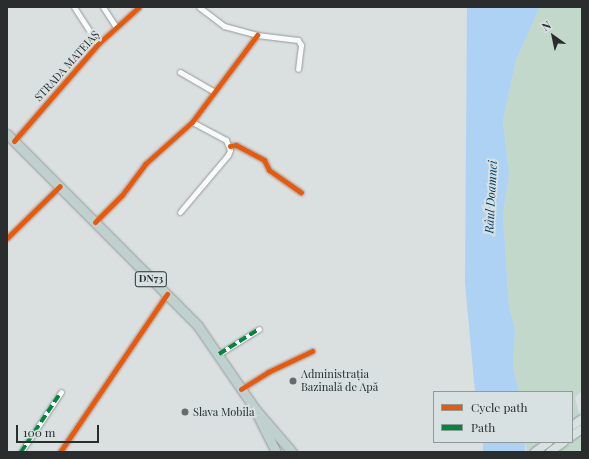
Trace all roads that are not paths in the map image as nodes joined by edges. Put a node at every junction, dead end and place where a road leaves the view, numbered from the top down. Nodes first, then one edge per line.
1 (74, 7) edge
2 (103, 7) edge
3 (139, 7) edge
4 (199, 7) edge
5 (116, 27) junction
6 (257, 35) junction
7 (98, 44) junction
8 (298, 69) dead end
9 (180, 72) dead end
10 (214, 92) junction
11 (192, 122) junction
12 (7, 134) edge
13 (14, 141) junction
14 (230, 146) junction
15 (60, 186) junction
16 (301, 192) dead end
17 (180, 212) dead end
18 (95, 222) junction
19 (7, 238) edge
20 (167, 294) junction
21 (259, 329) dead end
22 (312, 351) dead end
23 (219, 354) junction
24 (241, 389) junction
25 (61, 392) dead end
26 (255, 409) junction
27 (582, 419) edge
28 (573, 425) edge
29 (582, 429) edge
30 (573, 435) edge
31 (548, 443) edge
32 (563, 443) edge
33 (21, 452) edge
34 (60, 452) edge
35 (276, 452) edge
36 (292, 452) edge
37 (536, 452) edge
38 (550, 452) edge

1 - 7 street, STRADA MATEIAȘ
2 - 5 street
3 - 5 street, STRADA MATEIAȘ
4 - 6 street
5 - 7 street, STRADA MATEIAȘ
6 - 8 street
6 - 10 street
7 - 13 street, STRADA MATEIAȘ
9 - 10 street
10 - 11 street
11 - 14 street
11 - 18 street
12 - 13 highway, DN73
13 - 15 highway, DN73
14 - 16 street
14 - 17 street
15 - 18 highway, DN73
15 - 19 street
18 - 20 highway, DN73
20 - 23 highway, DN73
20 - 34 street
21 - 23 street
22 - 24 street
23 - 24 highway, DN73
24 - 26 highway, DN73
25 - 33 street
26 - 35 highway
26 - 36 highway
27 - 28 main road
29 - 30 main road
31 - 37 main road
32 - 38 main road

